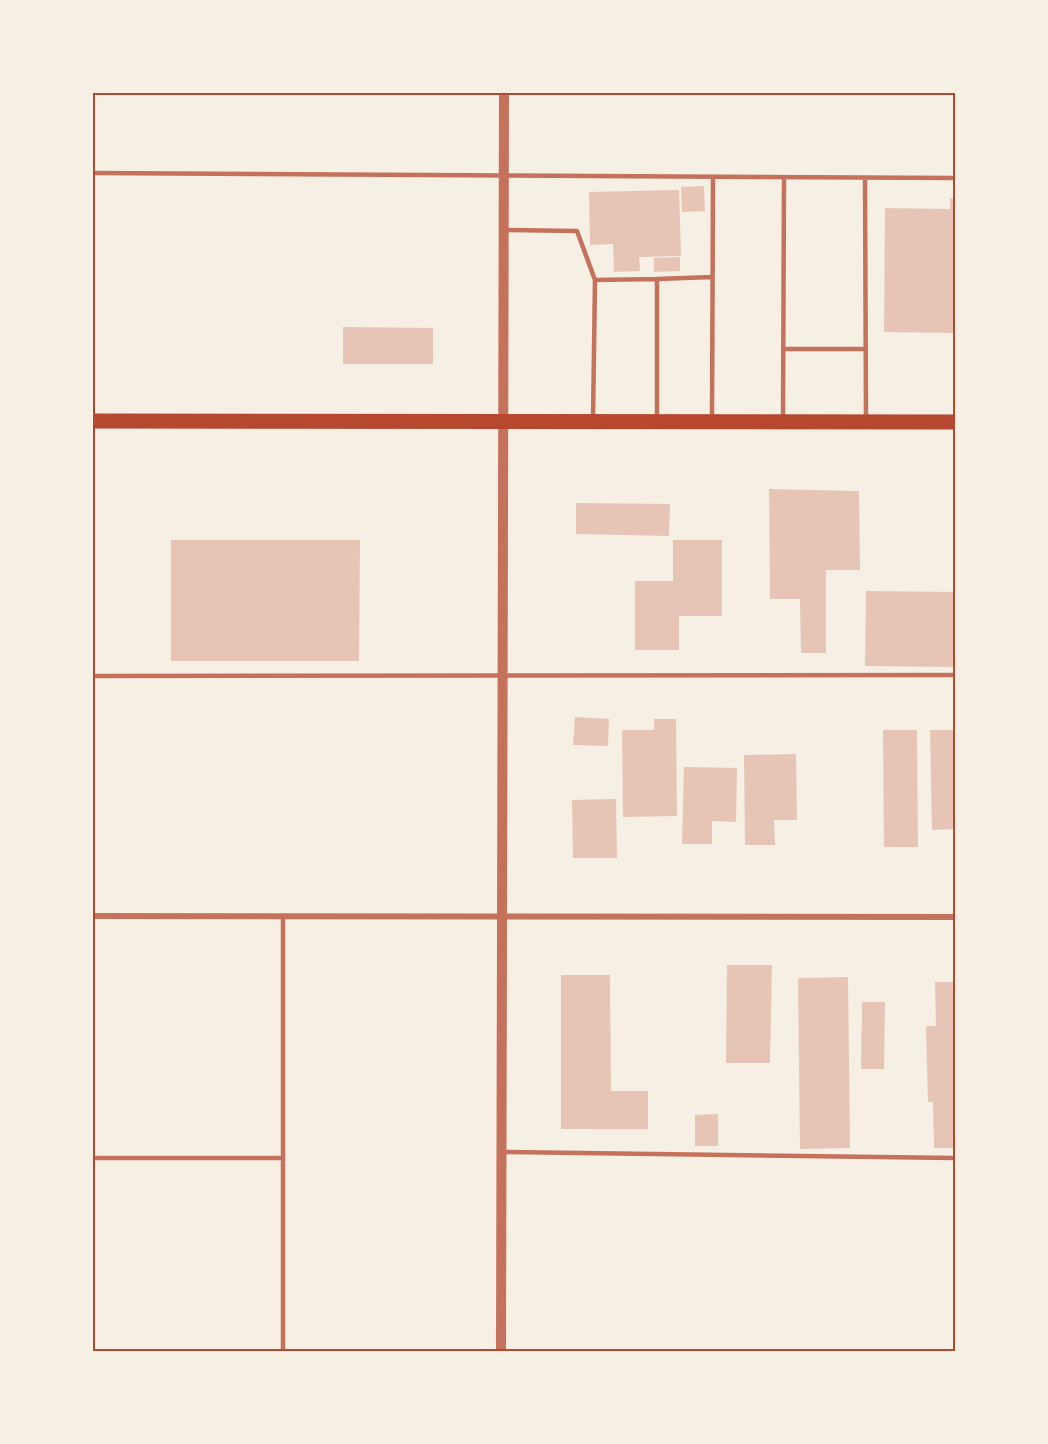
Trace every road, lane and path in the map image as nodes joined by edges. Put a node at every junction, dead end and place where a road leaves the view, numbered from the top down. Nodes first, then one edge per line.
1 (504, 93) edge
2 (93, 173) edge
3 (504, 175) junction
4 (713, 177) junction
5 (784, 177) junction
6 (865, 178) junction
7 (955, 178) edge
8 (504, 230) junction
9 (712, 277) junction
10 (657, 279) junction
11 (595, 280) junction
12 (783, 349) junction
13 (866, 349) junction
14 (503, 420) junction
15 (593, 420) junction
16 (93, 421) edge
17 (657, 421) junction
18 (711, 421) junction
19 (783, 421) junction
20 (867, 422) junction
21 (955, 422) edge
22 (93, 675) edge
23 (503, 675) junction
24 (955, 675) edge
25 (93, 916) edge
26 (283, 916) junction
27 (502, 917) junction
28 (955, 917) edge
29 (501, 1152) junction
30 (93, 1158) edge
31 (283, 1158) junction
32 (955, 1158) edge
33 (283, 1351) edge
34 (501, 1351) edge

1 - 3 street
2 - 3 lane
3 - 4 lane
3 - 8 street
4 - 5 lane
4 - 9 lane
5 - 6 lane
5 - 12 lane
6 - 7 lane
6 - 13 lane
8 - 11 lane
8 - 14 street
9 - 10 lane
9 - 18 lane
10 - 11 lane
10 - 17 lane
11 - 15 lane
12 - 13 lane
12 - 19 lane
13 - 20 lane
14 - 15 main road
14 - 16 main road
14 - 23 street
15 - 17 main road
17 - 18 main road
18 - 19 main road
19 - 20 main road
20 - 21 main road
22 - 23 lane
23 - 24 lane
23 - 27 street
25 - 26 street
26 - 27 street
26 - 31 lane
27 - 28 street
27 - 29 street
29 - 32 lane
29 - 34 street
30 - 31 lane
31 - 33 lane

